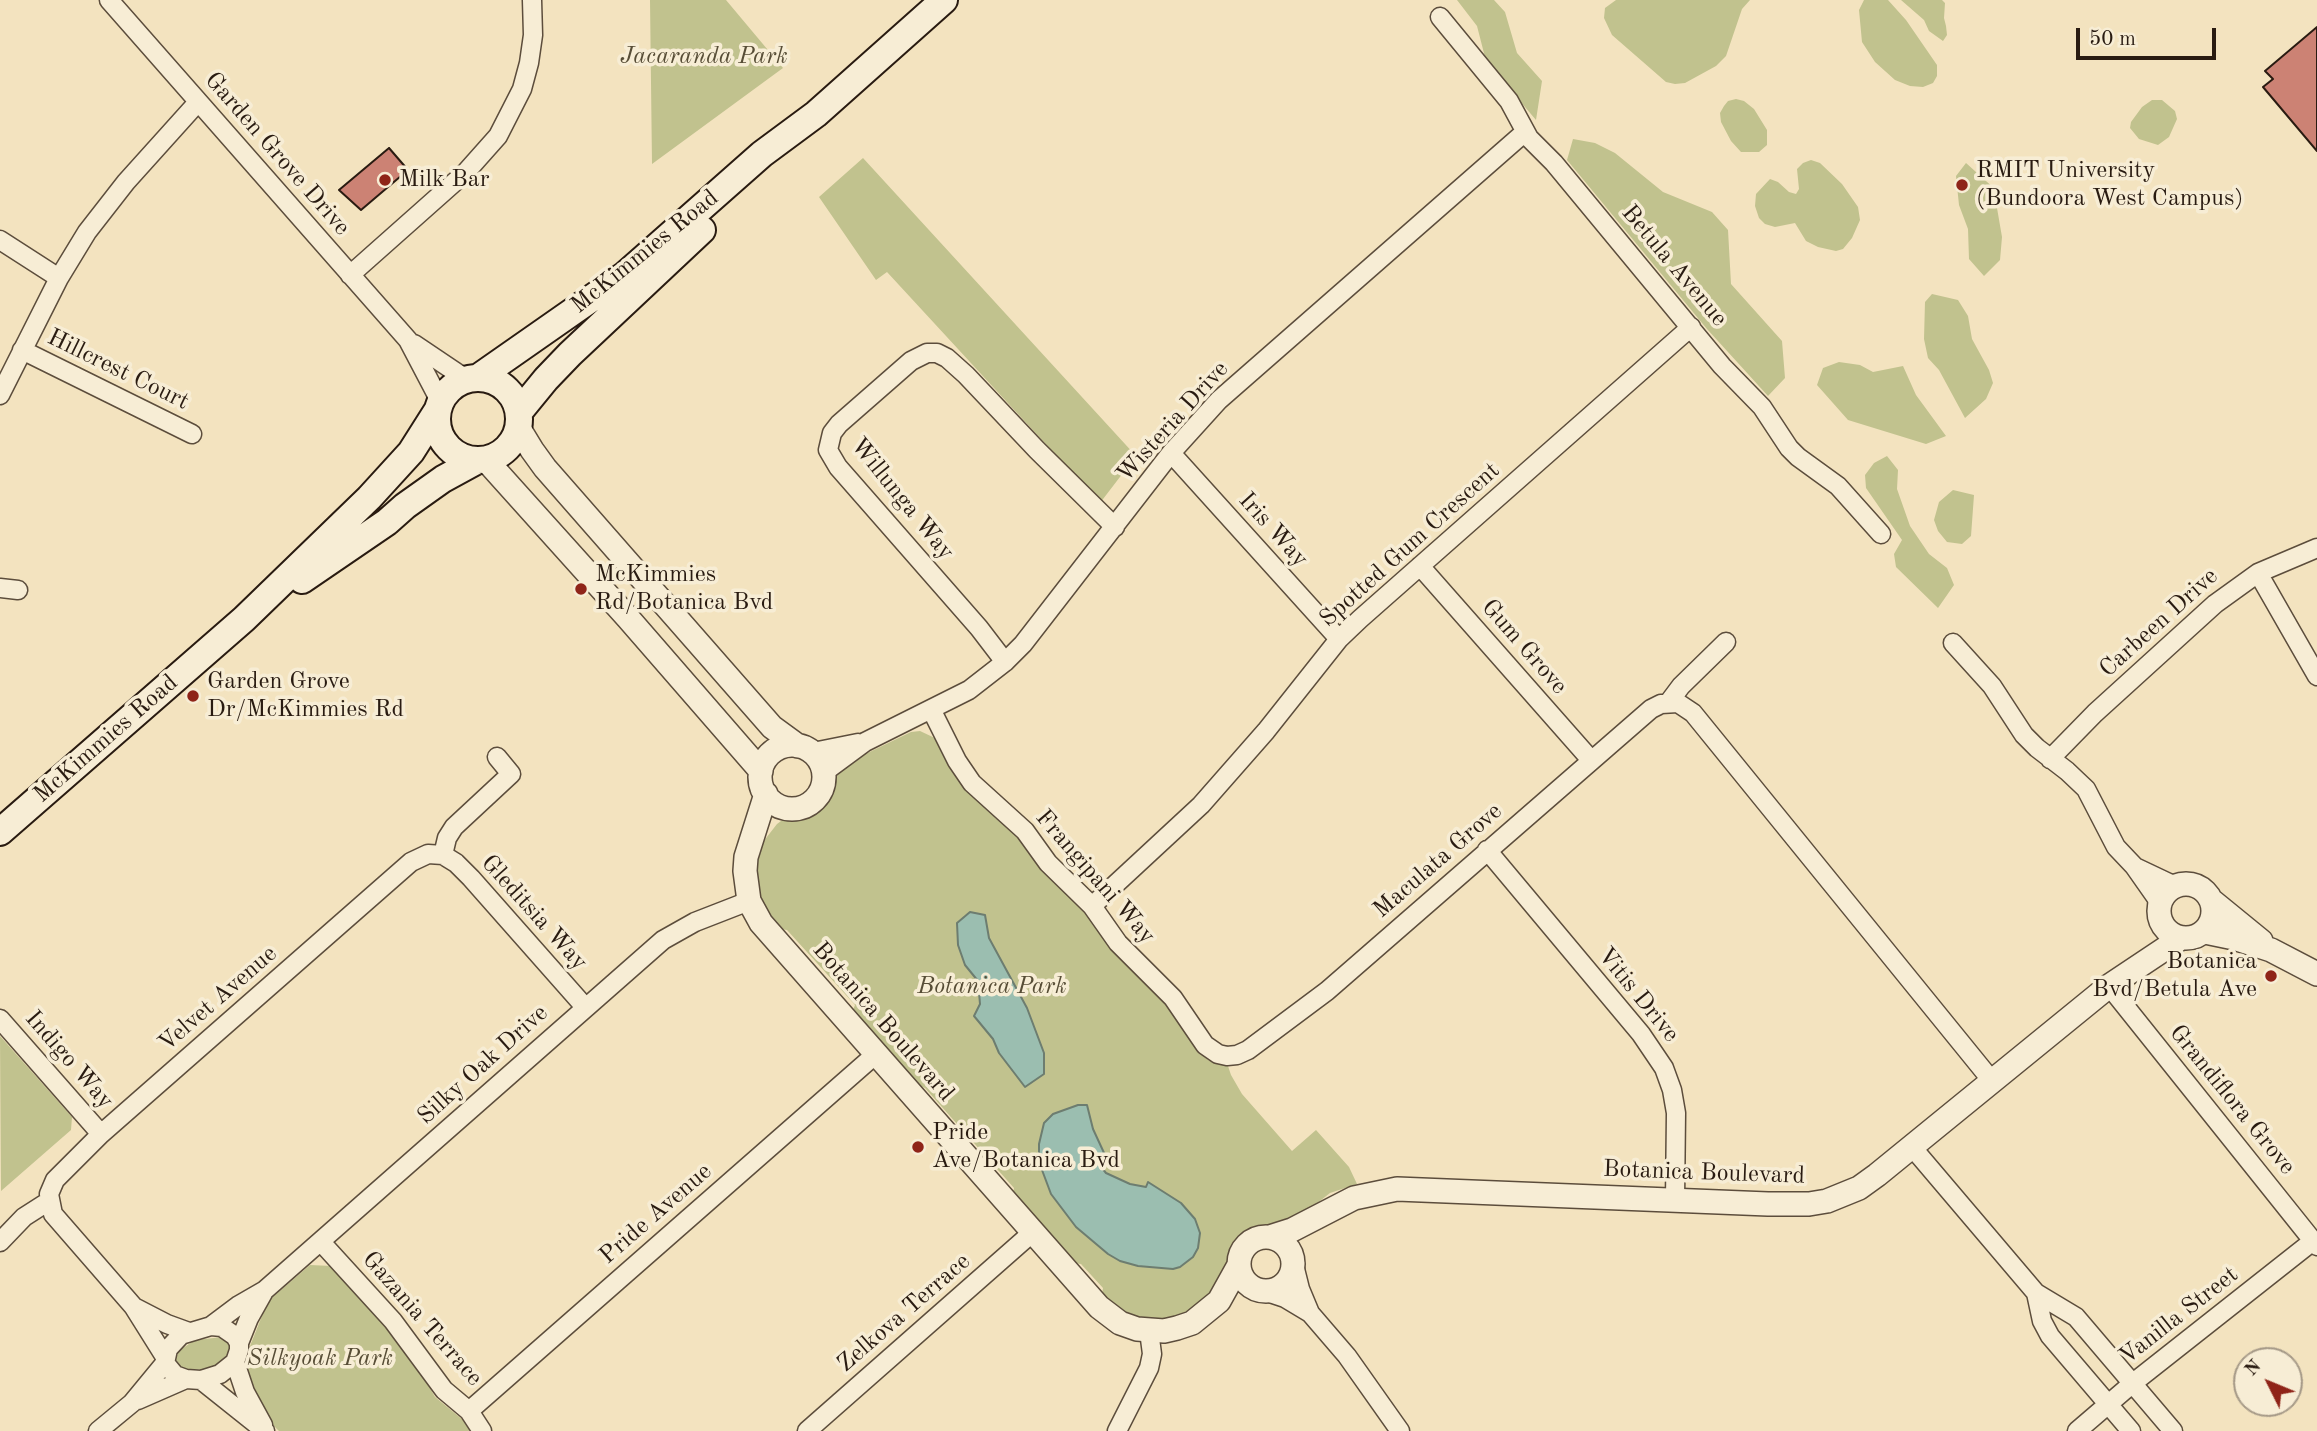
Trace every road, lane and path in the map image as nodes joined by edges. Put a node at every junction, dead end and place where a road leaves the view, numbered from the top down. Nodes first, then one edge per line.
1 (109, 0) edge
2 (532, 0) edge
3 (944, 0) edge
4 (1440, 17) dead end
5 (203, 107) junction
6 (806, 120) junction
7 (1525, 132) junction
8 (0, 240) edge
9 (350, 275) junction
10 (59, 278) junction
11 (1691, 327) junction
12 (408, 340) junction
13 (22, 350) junction
14 (472, 378) junction
15 (0, 395) edge
16 (438, 406) junction
17 (518, 419) junction
18 (192, 435) dead end
19 (1171, 453) junction
20 (481, 460) junction
21 (1115, 527) junction
22 (1881, 534) dead end
23 (2317, 548) edge
24 (1420, 566) junction
25 (2258, 572) junction
26 (656, 593) junction
27 (628, 618) junction
28 (244, 619) junction
29 (1339, 639) junction
30 (1726, 642) dead end
31 (1953, 643) dead end
32 (1005, 662) junction
33 (2317, 676) edge
34 (1669, 702) junction
35 (932, 711) junction
36 (865, 742) junction
37 (806, 749) junction
38 (498, 757) dead end
39 (2050, 759) junction
40 (1591, 760) junction
41 (761, 771) junction
42 (823, 773) junction
43 (765, 794) junction
44 (787, 808) junction
45 (0, 832) edge
46 (752, 841) junction
47 (1488, 850) junction
48 (443, 855) junction
49 (2134, 866) junction
50 (2175, 886) junction
51 (749, 901) junction
52 (2212, 901) junction
53 (1092, 906) junction
54 (2168, 922) junction
55 (2205, 932) junction
56 (2271, 950) junction
57 (2317, 974) edge
58 (2109, 985) junction
59 (585, 1007) junction
60 (0, 1019) edge
61 (876, 1054) junction
62 (1237, 1055) joint
63 (1992, 1081) junction
64 (101, 1134) junction
65 (1912, 1147) junction
66 (1675, 1200) junction
67 (49, 1202) junction
68 (1313, 1220) junction
69 (1033, 1232) junction
70 (1270, 1237) junction
71 (0, 1242) edge
72 (321, 1242) junction
73 (2315, 1243) edge
74 (1293, 1261) junction
75 (1239, 1265) junction
76 (265, 1290) junction
77 (1260, 1290) junction
78 (2036, 1293) junction
79 (1219, 1301) junction
80 (133, 1307) junction
81 (1310, 1313) junction
82 (211, 1326) junction
83 (1149, 1331) junction
84 (189, 1332) junction
85 (239, 1343) junction
86 (165, 1360) junction
87 (235, 1362) junction
88 (194, 1380) junction
89 (2133, 1383) junction
90 (132, 1403) junction
91 (2108, 1404) junction
92 (469, 1411) junction
93 (98, 1431) edge
94 (266, 1431) edge
95 (482, 1431) edge
96 (807, 1431) edge
97 (1117, 1431) edge
98 (1400, 1431) edge
99 (2077, 1431) edge
100 (2131, 1431) edge
101 (2173, 1431) edge

1 - 5 street, Garden Grove Drive
2 - 9 street
3 - 6 main road, McKimmies Road
4 - 7 street, Betula Avenue
5 - 9 street, Garden Grove Drive
5 - 10 street
6 - 14 main road, McKimmies Road
6 - 17 main road, McKimmies Road
7 - 11 street, Betula Avenue
7 - 19 street, Wisteria Drive
8 - 10 street
9 - 12 street, Garden Grove Drive
10 - 13 street
11 - 22 street, Betula Avenue
11 - 24 street, Spotted Gum Crescent
12 - 14 street, Garden Grove Drive
12 - 16 street, Garden Grove Drive
13 - 15 street
13 - 18 street, Hillcrest Court
14 - 16 main road
14 - 17 main road
16 - 20 main road
16 - 28 main road, McKimmies Road
17 - 20 main road
17 - 26 street
19 - 21 street, Wisteria Drive
19 - 29 street, Iris Way
20 - 27 street
20 - 28 main road, McKimmies Road
21 - 32 street, Wisteria Drive
21 - 32 street, Willunga Way
23 - 25 street, Carbeen Drive
24 - 29 street, Spotted Gum Crescent
24 - 40 street, Gum Grove
25 - 33 street
25 - 39 street, Carbeen Drive
26 - 27 street
26 - 37 street
27 - 41 street
28 - 45 main road, McKimmies Road
29 - 53 street, Spotted Gum Crescent
30 - 34 street, Maculata Grove
31 - 39 street
32 - 35 street, Wisteria Drive
34 - 40 street, Maculata Grove
34 - 63 street
35 - 36 street, Wisteria Drive
35 - 53 street, Frangipani Way
36 - 37 street, Wisteria Drive
36 - 42 street, Wisteria Drive
37 - 41 street
37 - 42 street
38 - 48 street
39 - 49 street
40 - 47 street, Maculata Grove
41 - 43 street
42 - 44 street
43 - 44 street
43 - 46 street, Botanica Boulevard
44 - 46 street
46 - 51 street, Botanica Boulevard
47 - 62 street, Maculata Grove
47 - 66 street, Vitis Drive
48 - 59 street, Gleditsia Way
48 - 64 street, Velvet Avenue
49 - 50 street
49 - 54 street
50 - 52 street
50 - 54 street
51 - 59 street, Silky Oak Drive
51 - 61 street, Botanica Boulevard
52 - 55 street
52 - 56 street
53 - 62 street, Frangipani Way
54 - 55 street
54 - 58 street, Botanica Boulevard
55 - 56 street
56 - 57 street
58 - 63 street, Botanica Boulevard
58 - 73 street, Grandiflora Grove
59 - 72 street, Silky Oak Drive
60 - 64 street, Indigo Way
61 - 69 street, Botanica Boulevard
61 - 92 street, Pride Avenue
63 - 65 street, Botanica Boulevard
64 - 67 street, Velvet Avenue
65 - 66 street, Botanica Boulevard
65 - 78 street
66 - 68 street, Botanica Boulevard
67 - 71 street
67 - 80 street
68 - 70 street, Botanica Boulevard
68 - 74 street
69 - 83 street, Botanica Boulevard
69 - 96 street, Zelkova Terrace
70 - 74 street
70 - 75 street
72 - 76 street, Silky Oak Drive
72 - 92 street, Gazania Terrace
73 - 89 street, Vanilla Street
74 - 77 street
74 - 81 street
75 - 77 street
75 - 79 street, Botanica Boulevard
76 - 82 street, Silky Oak Drive
76 - 85 street, Silky Oak Drive
77 - 79 street, Botanica Boulevard
77 - 81 street
78 - 89 street
78 - 91 street
79 - 83 street, Botanica Boulevard
80 - 84 street
80 - 86 street
81 - 98 street
82 - 84 street
82 - 85 street
83 - 97 street
84 - 86 street
85 - 87 street
86 - 88 street
86 - 90 street
87 - 88 street
87 - 94 street
88 - 90 street
88 - 94 street
89 - 91 street, Vanilla Street
89 - 101 street
90 - 93 street
91 - 99 street, Vanilla Street
91 - 100 street
92 - 95 street, Gazania Terrace

